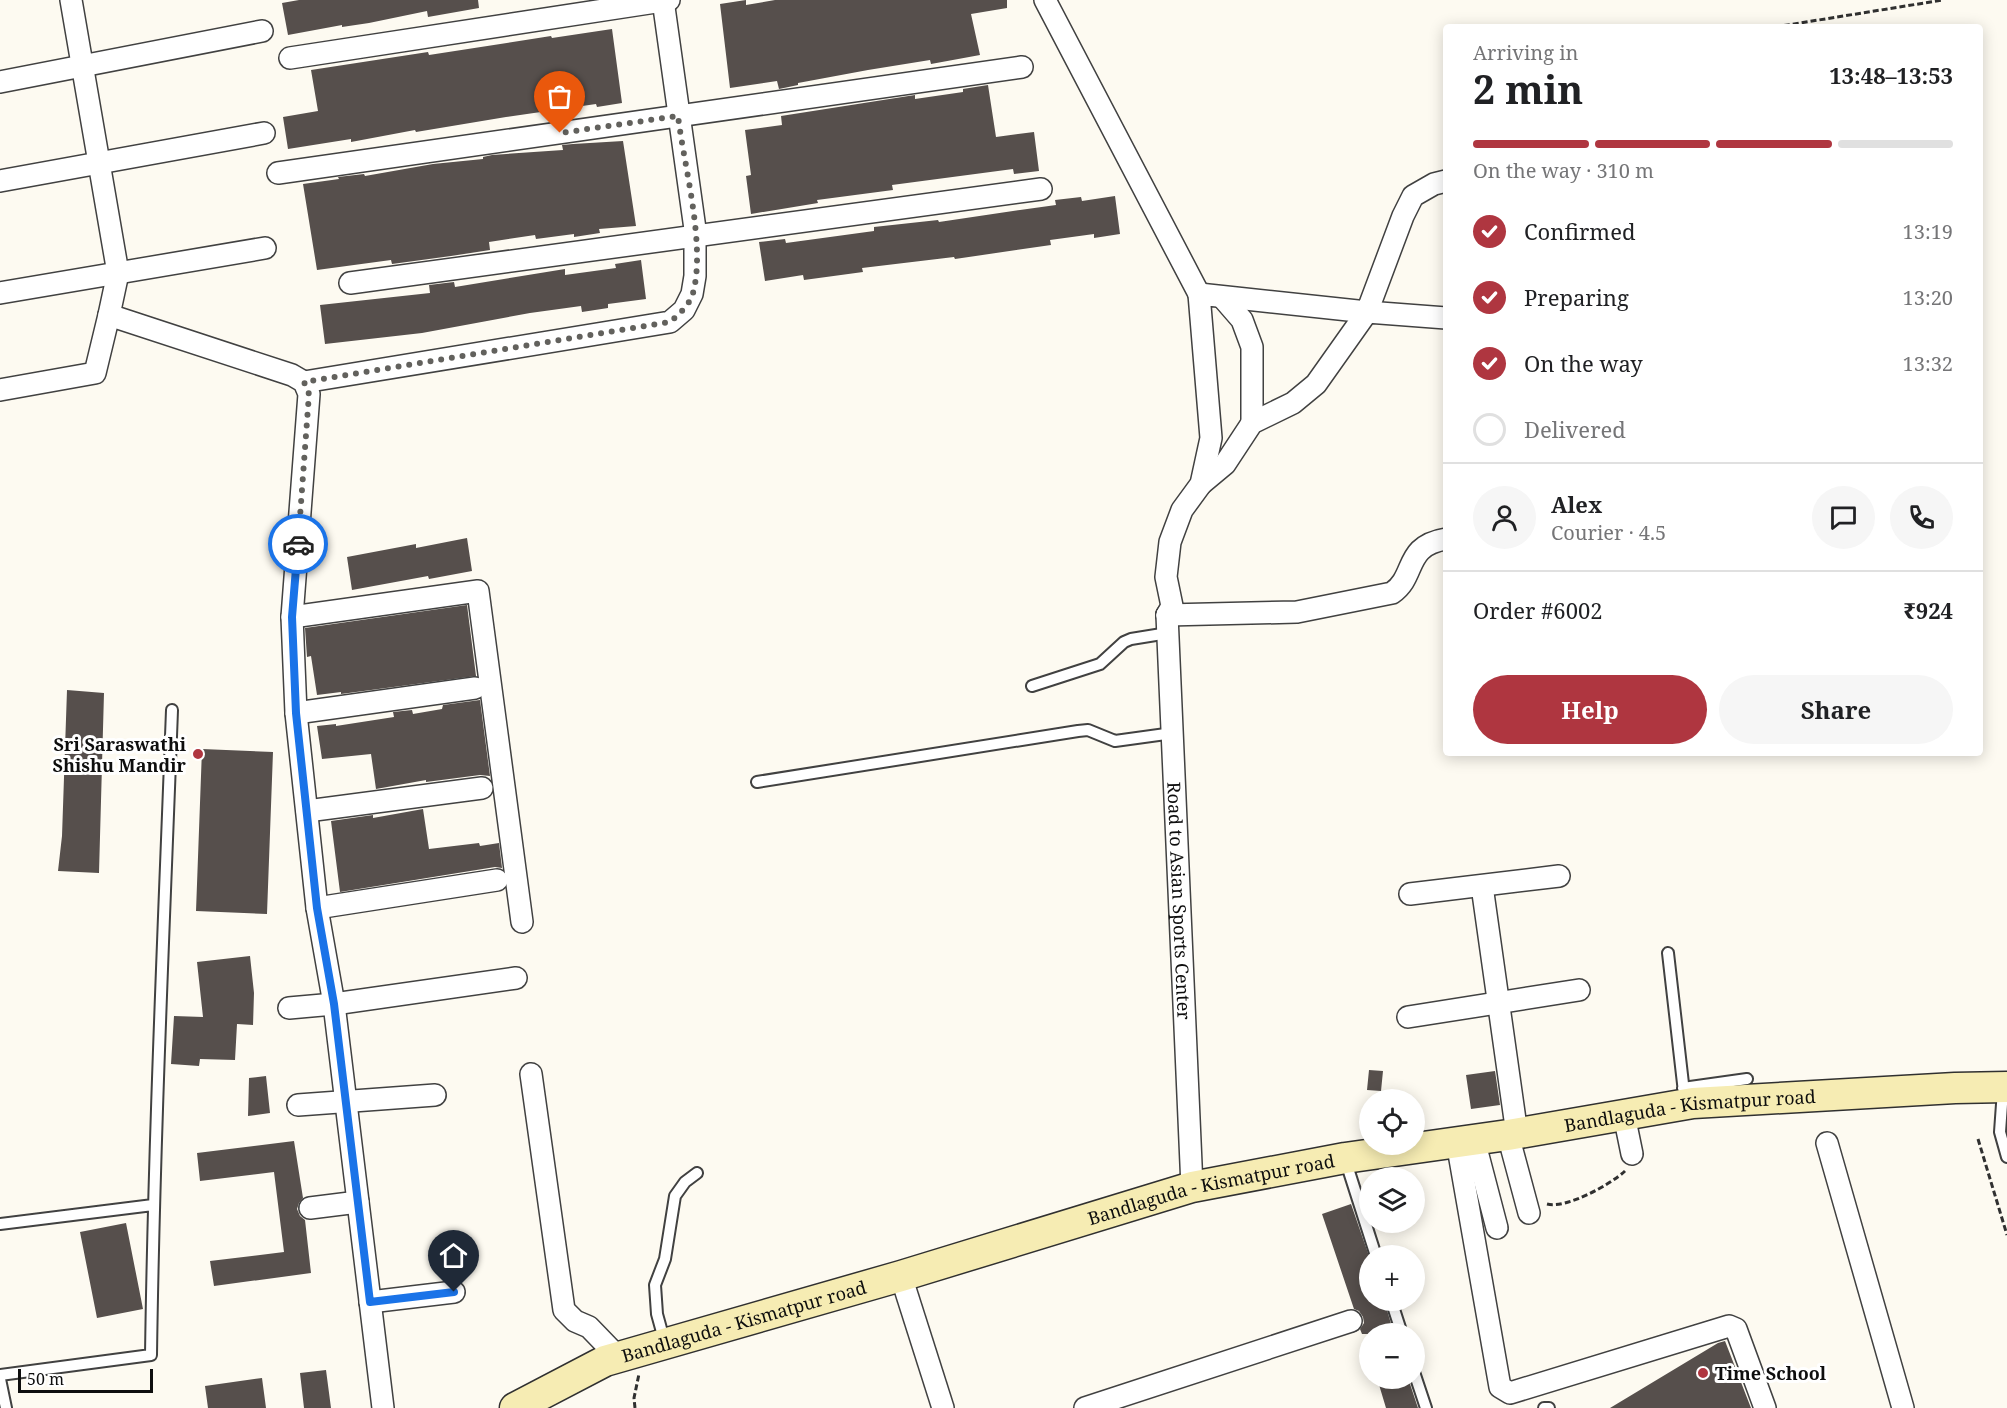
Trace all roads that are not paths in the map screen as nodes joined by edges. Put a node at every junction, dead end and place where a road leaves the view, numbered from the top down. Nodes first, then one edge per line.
1 (71, 0) edge
2 (665, 0) edge
3 (1045, 0) edge
4 (262, 31) dead end
5 (290, 58) dead end
6 (83, 67) junction
7 (1022, 67) dead end
8 (0, 82) edge
9 (678, 116) junction
10 (264, 133) dead end
11 (100, 163) junction
12 (278, 173) dead end
13 (0, 181) edge
14 (1443, 182) edge
15 (1041, 189) dead end
16 (695, 236) junction
17 (265, 248) dead end
18 (118, 273) junction
19 (350, 283) dead end
20 (0, 293) edge
21 (1198, 294) junction
22 (1222, 297) junction
23 (1366, 312) junction
24 (109, 315) junction
25 (1443, 318) edge
26 (304, 382) junction
27 (0, 390) edge
28 (1252, 423) junction
29 (1201, 484) junction
30 (1443, 540) edge
31 (292, 617) junction
32 (1168, 624) junction
33 (1032, 686) dead end
34 (475, 688) dead end
35 (172, 710) dead end
36 (296, 713) junction
37 (1173, 733) junction
38 (757, 782) dead end
39 (482, 788) dead end
40 (307, 811) junction
41 (1559, 876) dead end
42 (497, 880) dead end
43 (1482, 886) junction
44 (1410, 894) dead end
45 (317, 908) junction
46 (522, 922) dead end
47 (1668, 953) dead end
48 (516, 978) dead end
49 (1579, 990) dead end
50 (334, 1004) junction
51 (1499, 1004) junction
52 (289, 1008) dead end
53 (1407, 1017) dead end
54 (531, 1074) dead end
55 (1747, 1079) dead end
56 (2005, 1087) edge
57 (435, 1095) dead end
58 (1684, 1096) junction
59 (346, 1102) junction
60 (298, 1105) dead end
61 (1624, 1115) junction
62 (1513, 1135) junction
63 (2004, 1136) edge
64 (1465, 1141) junction
65 (1827, 1143) dead end
66 (1632, 1154) road end
67 (2007, 1157) edge
68 (1345, 1158) junction
69 (697, 1173) dead end
70 (1192, 1186) junction
71 (358, 1202) junction
72 (153, 1205) junction
73 (310, 1208) dead end
74 (1536, 1208) road end
75 (0, 1224) edge
76 (1497, 1228) dead end
77 (1373, 1245) edge
78 (901, 1276) junction
79 (454, 1292) dead end
80 (370, 1302) junction
81 (1351, 1321) dead end
82 (642, 1350) junction
83 (0, 1377) edge
84 (1420, 1389) edge
85 (6, 1408) edge
86 (383, 1408) edge
87 (515, 1408) edge
88 (943, 1408) edge
89 (1085, 1408) edge
90 (1426, 1408) edge
91 (1765, 1408) edge
92 (1903, 1408) edge

1 - 6 street
2 - 5 street
2 - 9 street
3 - 21 street
4 - 6 street
6 - 8 street
6 - 11 street
7 - 9 street
9 - 12 street
9 - 16 street
10 - 11 street
11 - 13 street
11 - 18 street
14 - 23 street
15 - 16 street
16 - 19 street
16 - 26 street
17 - 18 street
18 - 20 street
18 - 24 street
21 - 22 street
21 - 29 street
22 - 23 street
22 - 28 street
23 - 25 street
23 - 28 street
24 - 26 street
24 - 27 street
26 - 31 street
28 - 29 street
29 - 32 street, Road to Asian Sports Center
30 - 32 street
31 - 36 street
31 - 46 street
32 - 33 lane
32 - 37 street, Road to Asian Sports Center
34 - 36 street
35 - 72 lane
36 - 40 street
37 - 38 lane
37 - 70 street, Road to Asian Sports Center
39 - 40 street
40 - 45 street
41 - 43 street
42 - 45 street
43 - 44 street
43 - 51 street
45 - 50 street
47 - 58 lane
48 - 50 street
49 - 51 street
50 - 52 street
50 - 59 street
51 - 53 street
51 - 62 street
54 - 82 street
55 - 58 lane
56 - 58 street, Bandlaguda - Kismatpur road
56 - 63 lane
57 - 59 street
58 - 61 street, Bandlaguda - Kismatpur road
59 - 60 street
59 - 71 street
61 - 62 street, Bandlaguda - Kismatpur road
61 - 66 street
62 - 64 street, Bandlaguda - Kismatpur road
62 - 74 street
63 - 67 lane
64 - 68 street, Bandlaguda - Kismatpur road
64 - 76 street
64 - 91 street
65 - 92 street
68 - 70 street, Bandlaguda - Kismatpur road
68 - 77 lane
69 - 82 lane
70 - 78 street, Bandlaguda - Kismatpur road
71 - 73 street
71 - 80 street
72 - 75 lane
72 - 83 lane
78 - 82 street, Bandlaguda - Kismatpur road
78 - 88 street
79 - 80 street
80 - 86 street
81 - 89 street
82 - 87 street, Bandlaguda - Kismatpur road
83 - 85 lane
84 - 90 lane

